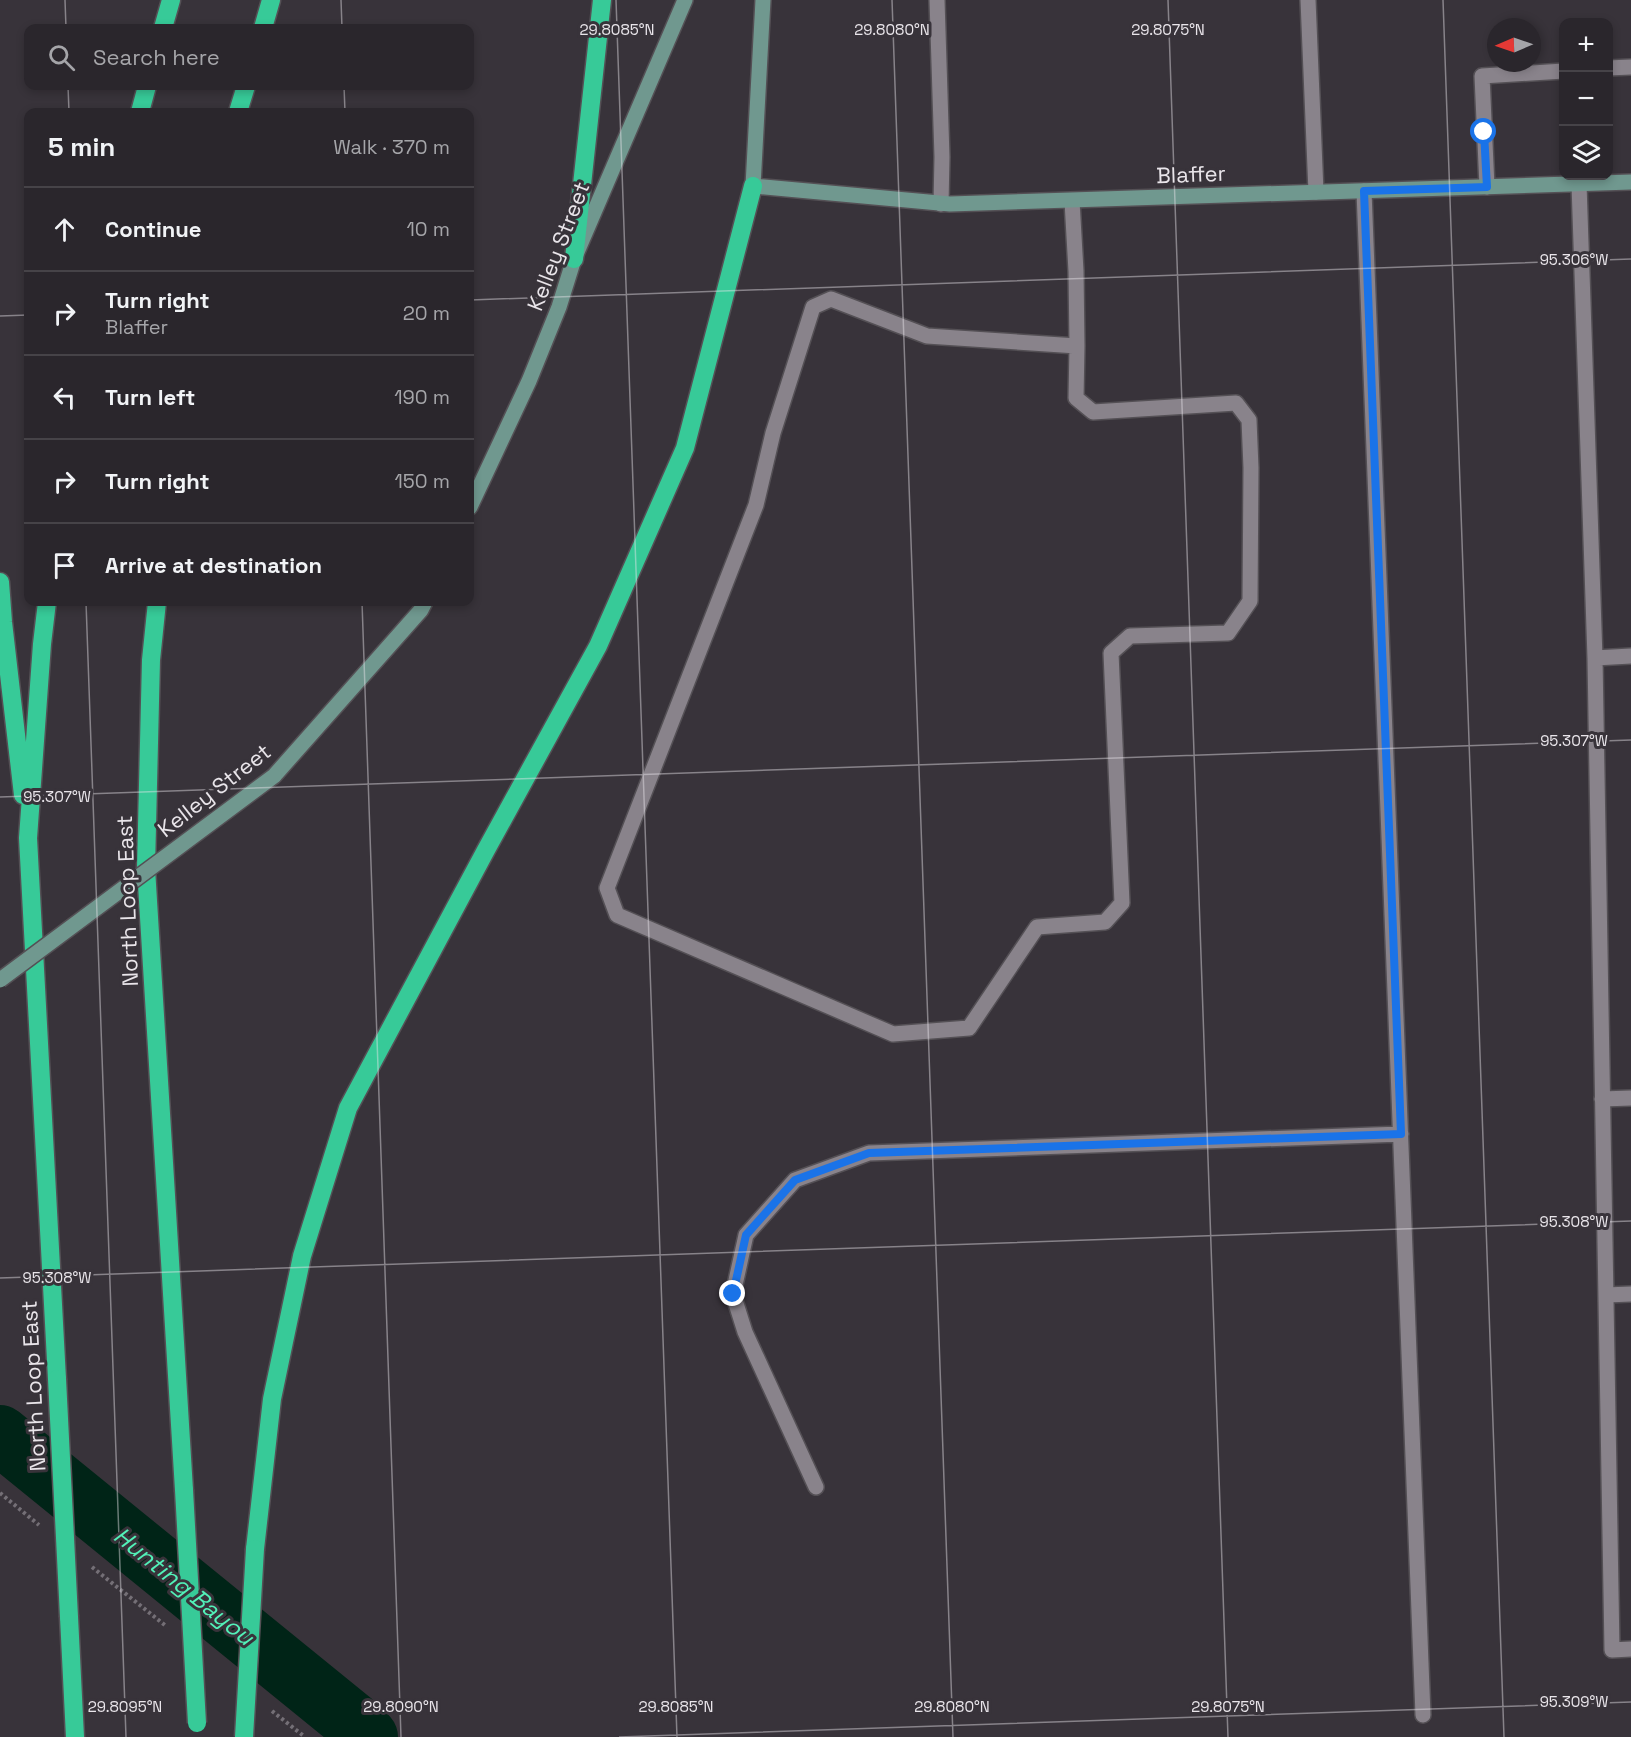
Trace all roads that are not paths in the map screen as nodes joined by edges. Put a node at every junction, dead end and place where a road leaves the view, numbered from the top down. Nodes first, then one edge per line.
1 (171, 0) edge
2 (271, 0) edge
3 (602, 0) edge
4 (685, 0) edge
5 (764, 0) edge
6 (937, 0) edge
7 (1308, 0) edge
8 (164, 24) edge
9 (264, 24) edge
10 (1631, 67) edge
11 (1613, 68) edge
12 (1559, 71) edge
13 (146, 90) edge
14 (245, 90) edge
15 (141, 108) edge
16 (239, 108) edge
17 (1631, 182) edge
18 (1579, 184) junction
19 (753, 186) junction
20 (1487, 187) junction
21 (1364, 191) junction
22 (1316, 192) junction
23 (1072, 201) junction
24 (941, 204) junction
25 (574, 259) junction
26 (1077, 346) junction
27 (474, 498) edge
28 (0, 582) edge
29 (47, 606) edge
30 (157, 606) edge
31 (424, 606) edge
32 (1631, 656) edge
33 (1595, 658) junction
34 (28, 838) junction
35 (0, 981) edge
36 (1631, 1098) edge
37 (1602, 1099) junction
38 (1401, 1134) junction
39 (1631, 1294) edge
40 (1606, 1295) junction
41 (816, 1487) dead end
42 (1631, 1649) edge
43 (1423, 1715) dead end
44 (197, 1730) edge
45 (75, 1737) edge
46 (244, 1737) edge

1 - 8 highway
2 - 9 highway
3 - 25 highway
4 - 25 main road, Kelley Street
5 - 19 main road
6 - 24 lane
7 - 22 lane
10 - 11 lane
12 - 20 lane
13 - 15 highway
14 - 16 highway
17 - 18 main road, Blaffer
18 - 20 main road, Blaffer
18 - 33 lane
19 - 24 main road, Blaffer
19 - 46 highway, bridge
20 - 21 main road, Blaffer
21 - 22 main road, Blaffer
21 - 38 lane
22 - 23 main road, Blaffer
23 - 24 main road, Blaffer
23 - 26 lane
25 - 27 main road, Kelley Street
26 - 26 lane
28 - 34 highway
29 - 34 highway, North Loop East
30 - 44 highway, North Loop East, bridge
31 - 35 main road, Kelley Street, bridge
32 - 33 lane
33 - 37 lane
34 - 45 highway, North Loop East, bridge
36 - 37 lane
37 - 40 lane
38 - 41 lane
38 - 43 lane
39 - 40 lane
40 - 42 lane

